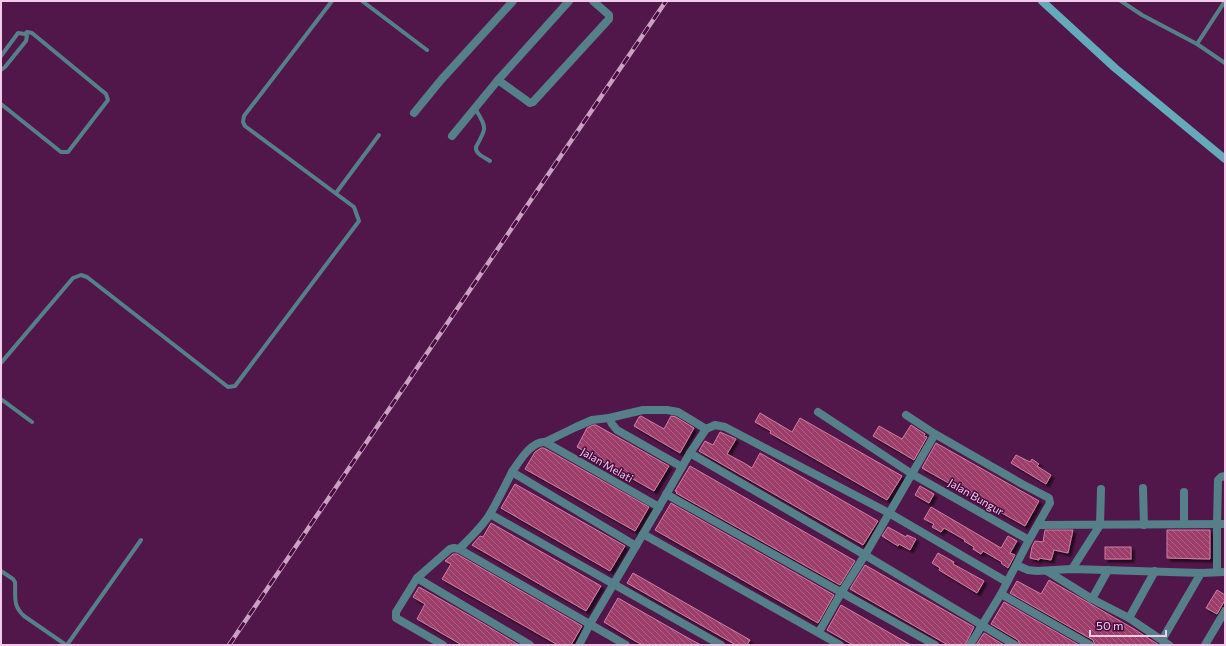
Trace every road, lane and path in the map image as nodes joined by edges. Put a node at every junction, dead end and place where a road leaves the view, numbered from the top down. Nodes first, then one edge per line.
1 (332, 1) edge
2 (362, 1) edge
3 (513, 1) edge
4 (569, 1) edge
5 (593, 1) edge
6 (1042, 1) edge
7 (1121, 1) edge
8 (1225, 1) edge
9 (25, 34) junction
10 (1197, 44) junction
11 (427, 50) dead end
12 (1, 56) edge
13 (1225, 63) edge
14 (1, 70) edge
15 (498, 80) junction
16 (1, 104) edge
17 (475, 107) junction
18 (414, 114) dead end
19 (378, 135) dead end
20 (452, 136) dead end
21 (1225, 159) edge
22 (490, 161) dead end
23 (336, 193) junction
24 (1, 363) edge
25 (1, 399) edge
26 (818, 412) dead end
27 (906, 415) dead end
28 (609, 418) junction
29 (32, 422) dead end
30 (706, 429) junction
31 (935, 434) junction
32 (545, 442) junction
33 (690, 453) junction
34 (682, 467) junction
35 (512, 472) junction
36 (912, 474) junction
37 (1225, 476) edge
38 (1143, 488) dead end
39 (1101, 489) dead end
40 (1184, 492) dead end
41 (666, 494) junction
42 (659, 507) junction
43 (889, 513) junction
44 (490, 514) junction
45 (1184, 524) junction
46 (1221, 524) edge
47 (1038, 525) junction
48 (1100, 525) junction
49 (1144, 525) junction
50 (643, 534) junction
51 (140, 540) dead end
52 (1029, 540) junction
53 (636, 546) junction
54 (459, 549) junction
55 (865, 554) junction
56 (1016, 565) junction
57 (1072, 569) junction
58 (1047, 570) junction
59 (1108, 570) junction
60 (1, 571) edge
61 (1155, 571) junction
62 (1221, 572) edge
63 (1201, 573) junction
64 (417, 578) junction
65 (1007, 582) junction
66 (613, 585) junction
67 (841, 593) junction
68 (1001, 594) junction
69 (1092, 599) junction
70 (1225, 611) edge
71 (1129, 618) junction
72 (590, 624) junction
73 (982, 626) junction
74 (819, 632) junction
75 (1162, 640) junction
76 (67, 645) edge
77 (443, 645) edge
78 (530, 645) edge
79 (579, 645) edge
80 (626, 645) edge
81 (721, 645) edge
82 (840, 645) edge
83 (935, 645) edge
84 (970, 645) edge
85 (1015, 645) edge
86 (1090, 645) edge
87 (1169, 645) edge
88 (1205, 645) edge

1 - 23 lane
2 - 11 lane
3 - 18 street
4 - 15 street
5 - 15 street
6 - 21 street
7 - 10 lane
8 - 10 lane
9 - 12 lane
9 - 14 lane
9 - 16 lane
10 - 13 lane
15 - 17 street
17 - 20 street
17 - 22 lane
19 - 23 lane
23 - 24 lane
25 - 29 lane
26 - 36 street, Jalan Bungur
27 - 31 street
28 - 30 street
28 - 32 street
28 - 34 street
30 - 33 street
30 - 43 street
31 - 36 street
31 - 47 street
32 - 35 street
32 - 42 street, Jalan Melati
33 - 34 street
33 - 55 street
34 - 41 street
35 - 44 street
35 - 53 street
36 - 43 street
36 - 52 street, Jalan Bungur
37 - 46 street
38 - 49 street
39 - 48 street
40 - 45 street
41 - 42 street
41 - 67 street
42 - 50 street
43 - 55 street
43 - 65 street
44 - 54 street
44 - 66 street
45 - 46 street
45 - 49 street
46 - 62 street
47 - 48 street
47 - 52 street
48 - 49 street
48 - 57 street
50 - 53 street
50 - 74 street
51 - 76 lane
52 - 56 street
53 - 66 street
54 - 64 street
54 - 72 street
55 - 67 street
55 - 73 street
56 - 58 street
56 - 65 street
57 - 58 street
57 - 59 street
58 - 69 street
59 - 61 street
59 - 69 street
60 - 76 lane
61 - 63 street
61 - 71 street
62 - 63 street
63 - 75 street
64 - 77 street
64 - 78 street
65 - 68 street
66 - 72 street
66 - 81 street
67 - 74 street
67 - 83 street
68 - 73 street
68 - 86 street
69 - 71 street
70 - 88 street
71 - 75 street
72 - 79 street
72 - 80 street
73 - 84 street
73 - 85 street
74 - 82 street
75 - 87 street

